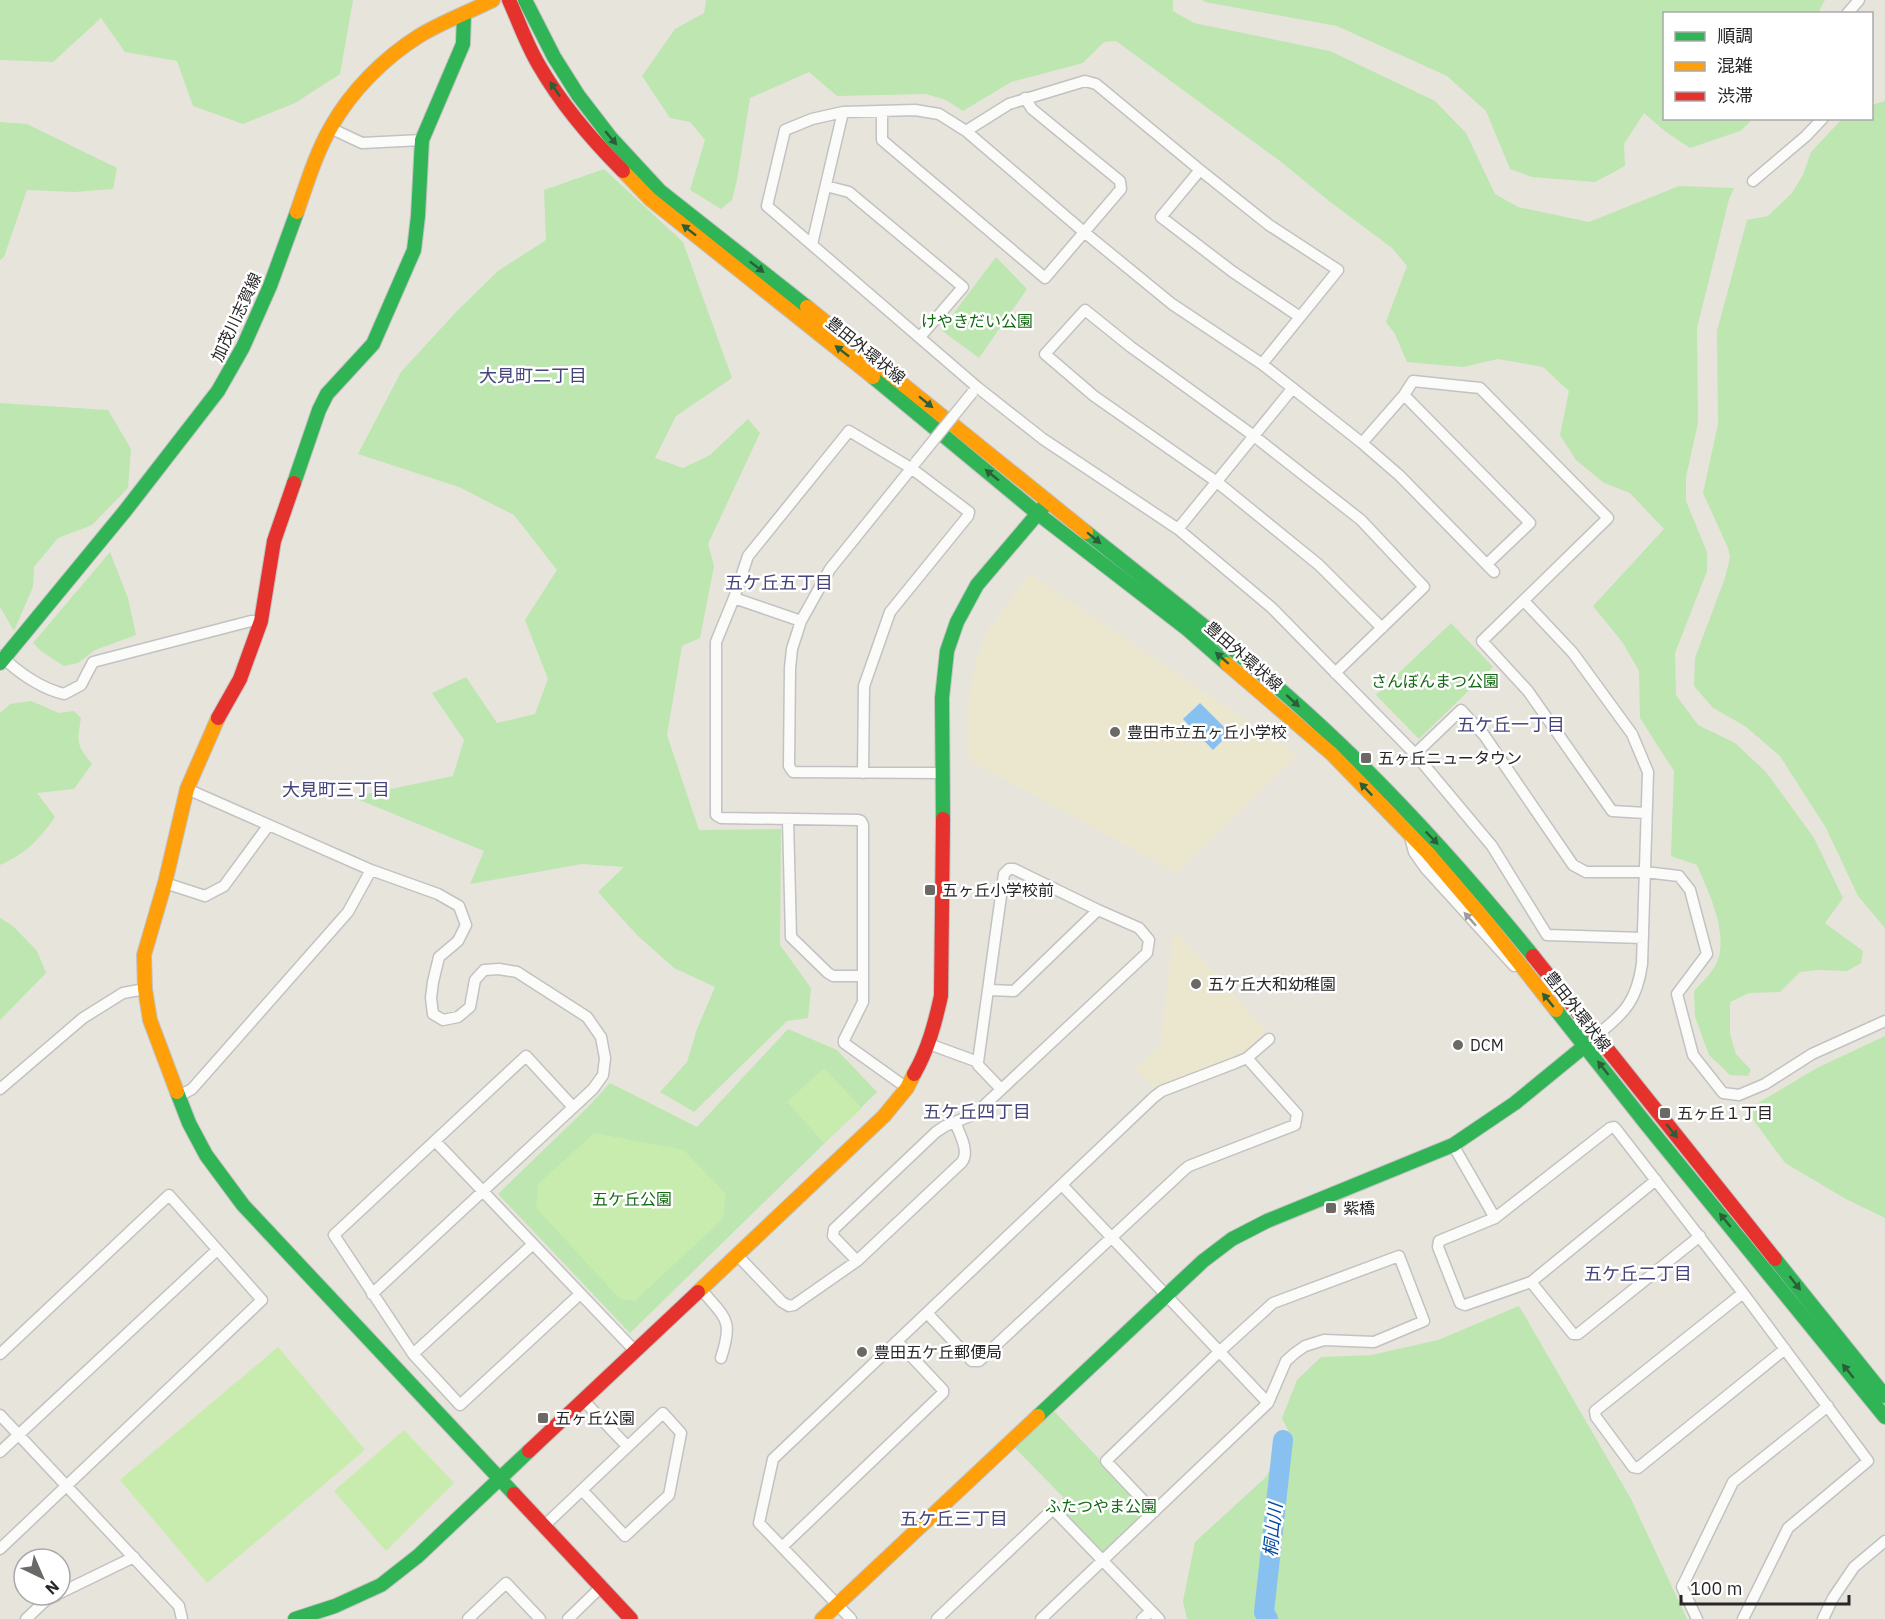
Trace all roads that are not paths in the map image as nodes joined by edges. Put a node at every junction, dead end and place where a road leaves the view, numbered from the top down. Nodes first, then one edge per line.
1 (493, 0) edge
2 (509, 0) edge
3 (525, 0) edge
4 (1859, 0) edge
5 (1849, 12) edge
6 (464, 14) junction
7 (1025, 98) junction
8 (882, 111) junction
9 (843, 112) junction
10 (1821, 120) edge
11 (330, 128) junction
12 (966, 131) junction
13 (422, 140) junction
14 (1200, 171) junction
15 (1754, 181) dead end
16 (826, 186) junction
17 (1084, 232) junction
18 (812, 244) junction
19 (1300, 317) junction
20 (920, 337) junction
21 (1262, 364) junction
22 (1292, 389) junction
23 (975, 390) junction
24 (1404, 395) junction
25 (1254, 436) junction
26 (1362, 443) junction
27 (913, 465) junction
28 (1217, 482) junction
29 (1048, 501) junction
30 (1037, 513) junction
31 (1178, 530) junction
32 (734, 598) junction
33 (1524, 601) junction
34 (261, 621) junction
35 (801, 621) junction
36 (1382, 628) junction
37 (1, 659) edge
38 (1335, 673) junction
39 (1415, 754) junction
40 (863, 773) junction
41 (943, 773) junction
42 (187, 789) junction
43 (1646, 813) junction
44 (788, 819) junction
45 (268, 826) junction
46 (371, 870) junction
47 (1645, 872) junction
48 (165, 883) junction
49 (1098, 910) junction
50 (1642, 938) junction
51 (862, 976) junction
52 (145, 989) junction
53 (989, 990) junction
54 (1885, 1021) edge
55 (1597, 1035) junction
56 (1269, 1039) dead end
57 (929, 1044) junction
58 (1585, 1045) junction
59 (1247, 1058) junction
60 (978, 1062) junction
61 (907, 1088) junction
62 (0, 1089) edge
63 (1001, 1089) junction
64 (179, 1096) junction
65 (573, 1107) junction
66 (955, 1122) junction
67 (435, 1141) junction
68 (1453, 1144) junction
69 (1656, 1180) junction
70 (1062, 1185) junction
71 (482, 1191) junction
72 (1495, 1218) junction
73 (1700, 1236) junction
74 (1111, 1238) junction
75 (533, 1244) junction
76 (217, 1250) junction
77 (738, 1256) junction
78 (857, 1261) junction
79 (1531, 1282) junction
80 (701, 1289) junction
81 (1743, 1293) junction
82 (372, 1294) junction
83 (580, 1294) junction
84 (1166, 1294) junction
85 (927, 1313) junction
86 (897, 1341) junction
87 (1785, 1349) junction
88 (635, 1351) junction
89 (1219, 1352) junction
90 (0, 1354) edge
91 (412, 1354) junction
92 (721, 1358) dead end
93 (1885, 1396) edge
94 (584, 1401) junction
95 (1268, 1403) junction
96 (1828, 1406) junction
97 (0, 1415) edge
98 (1885, 1417) edge
99 (18, 1435) junction
100 (627, 1446) junction
101 (0, 1452) edge
102 (500, 1479) junction
103 (66, 1485) junction
104 (582, 1490) junction
105 (1154, 1512) junction
106 (544, 1526) junction
107 (1885, 1541) edge
108 (2, 1543) edge
109 (782, 1547) junction
110 (134, 1557) junction
111 (1103, 1561) junction
112 (72, 1587) edge
113 (601, 1587) junction
114 (838, 1604) junction
115 (39, 1607) edge
116 (1151, 1611) junction
117 (337, 1612) edge
118 (26, 1619) edge
119 (182, 1619) edge
120 (295, 1619) edge
121 (468, 1619) edge
122 (540, 1619) edge
123 (568, 1619) edge
124 (631, 1619) edge
125 (822, 1619) edge
126 (851, 1619) edge
127 (937, 1619) edge
128 (1041, 1619) edge
129 (1142, 1619) edge
130 (1159, 1619) edge
131 (1697, 1619) edge
132 (1743, 1619) edge
133 (1823, 1619) edge

1 - 6 street, 加茂川志賀線
30 -> 2 street, 豊田外環状線
3 -> 29 street, 豊田外環状線
4 - 5 street
6 - 11 street, 加茂川志賀線
6 - 13 street
7 - 12 street
7 - 14 street
7 - 17 street
8 - 9 street
8 - 12 street
8 - 17 street
9 - 16 street
9 - 18 street
10 - 15 street
11 - 13 street
11 - 37 street, 加茂川志賀線
12 - 17 street
13 - 34 street
14 - 19 street
14 - 19 street
16 - 18 street
16 - 20 street
17 - 21 street
18 - 20 street
19 - 21 street
20 - 23 street
21 - 22 street
22 - 25 street
22 - 26 street
23 - 27 street, bridge
23 - 31 street
24 - 26 street
24 - 26 street
24 - 33 street
25 - 28 street
25 - 28 street
25 - 36 street
27 - 32 street
27 - 35 street
27 - 40 street
28 - 31 street
28 - 36 street
29 - 30 street
29 -> 55 street, 豊田外環状線
30 - 41 street
58 -> 30 street, 豊田外環状線
31 - 38 street
32 - 35 street
32 - 44 street
33 - 43 street
33 - 43 street
34 - 37 street
34 - 42 street
35 - 40 street
36 - 38 street
38 - 39 street
39 - 47 street
39 - 50 street
40 - 41 street
41 - 57 street
42 - 45 street
42 - 48 street
43 - 47 street
44 - 51 street
44 - 51 street
45 - 46 street
45 - 48 street
46 - 64 street
46 - 65 street
47 - 50 street
47 - 54 street
48 - 52 street
49 - 53 street
49 - 53 street
49 - 63 street
50 - 55 street
51 - 61 street
52 - 62 street
52 - 64 street
53 - 60 street
55 - 58 street
55 -> 93 street, 豊田外環状線
56 - 59 street
57 - 60 street
57 - 61 street
58 - 68 street
98 -> 58 street, 豊田外環状線
59 - 70 street
59 - 74 street
60 - 63 street
61 - 77 street
63 - 66 street
64 - 102 street
65 - 67 street
65 - 71 street
66 - 78 street
66 - 78 street
67 - 71 street
67 - 82 street
68 - 72 street
68 - 84 street
69 - 72 street
69 - 73 street
69 - 79 street
70 - 74 street
70 - 85 street
71 - 75 street
71 - 82 street
72 - 79 street
73 - 79 street
73 - 81 street
74 - 84 street
74 - 85 street
75 - 83 street
75 - 91 street
76 - 90 street
76 - 99 street
76 - 103 street
77 - 78 street
77 - 80 street
80 - 88 street
80 - 92 street
81 - 87 street
81 - 87 street
82 - 91 street
83 - 88 street
83 - 91 street
84 - 89 street
84 - 114 street
85 - 86 street
86 - 109 street
86 - 109 street
87 - 96 street
88 - 94 street
89 - 95 street
89 - 95 street
89 - 105 street
94 - 100 street
94 - 102 street
95 - 105 street
96 - 131 street
96 - 132 street
97 - 99 street
99 - 101 street
99 - 103 street
100 - 104 street
100 - 104 street
102 - 106 street
102 - 117 street
103 - 108 street
103 - 110 street
104 - 106 street
105 - 111 street
106 - 113 street
107 - 133 street
109 - 114 street
110 - 112 street
110 - 119 street
111 - 116 street
111 - 127 street
111 - 128 street
113 - 123 street
113 - 124 street
114 - 125 street
114 - 126 street
115 - 118 street
116 - 129 street
116 - 130 street
117 - 120 street
121 - 122 street

